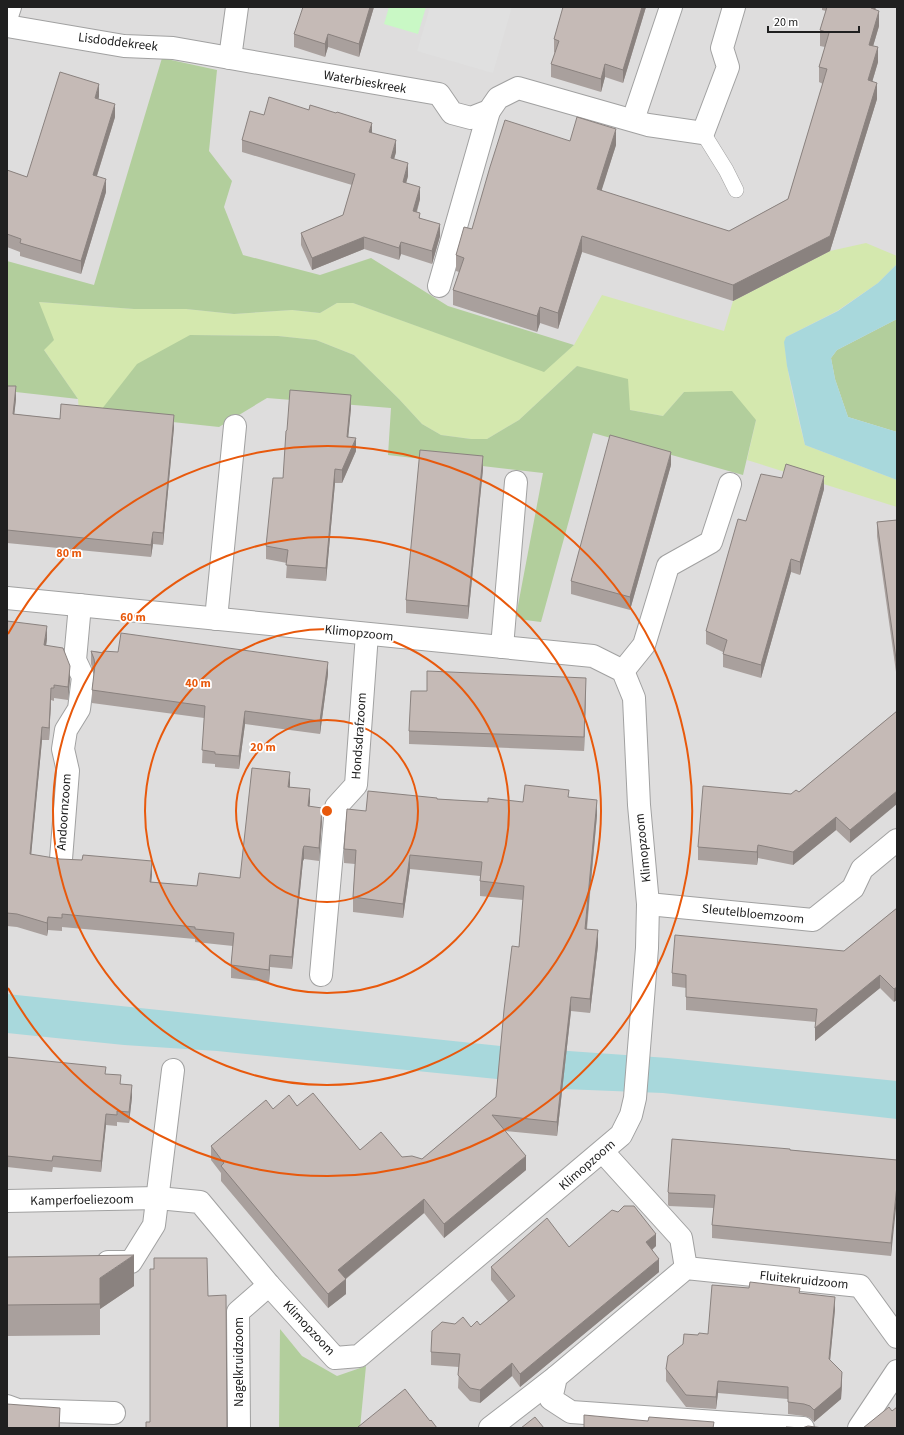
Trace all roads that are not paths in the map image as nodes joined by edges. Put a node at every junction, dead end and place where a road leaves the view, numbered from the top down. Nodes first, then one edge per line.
1 (10, 7) edge
2 (237, 7) edge
3 (671, 7) edge
4 (734, 7) edge
5 (7, 16) edge
6 (7, 26) edge
7 (230, 58) junction
8 (489, 111) junction
9 (633, 120) junction
10 (703, 133) junction
11 (736, 190) dead end
12 (439, 286) dead end
13 (235, 426) dead end
14 (516, 482) dead end
15 (730, 484) dead end
16 (7, 598) edge
17 (80, 605) junction
18 (216, 619) junction
19 (367, 634) junction
20 (502, 647) junction
21 (623, 671) junction
22 (897, 840) edge
23 (61, 859) edge
24 (648, 904) junction
25 (321, 974) dead end
26 (173, 1070) dead end
27 (603, 1152) junction
28 (158, 1198) junction
29 (7, 1201) edge
30 (86, 1262) edge
31 (686, 1268) junction
32 (269, 1285) junction
33 (897, 1337) edge
34 (897, 1371) edge
35 (556, 1377) junction
36 (7, 1406) edge
37 (114, 1412) dead end
38 (239, 1428) edge
39 (490, 1428) edge
40 (803, 1428) edge
41 (859, 1428) edge

1 - 5 street
2 - 7 street
3 - 9 street
4 - 10 street
6 - 7 street, Lisdoddekreek
7 - 8 street, Waterbieskreek
8 - 9 street, Waterbieskreek
8 - 12 street, Waterbieskreek
9 - 10 street, Waterbieskreek
10 - 11 lane
13 - 18 street
14 - 20 street
15 - 21 street
16 - 17 street, Klimopzoom
17 - 18 street, Klimopzoom
17 - 23 street, Andoornzoom
18 - 19 street, Klimopzoom
19 - 20 street, Klimopzoom
19 - 25 street, Hondsdrafzoom
20 - 21 street, Klimopzoom
21 - 24 street, Klimopzoom
22 - 24 street, Sleutelbloemzoom
24 - 27 street, Klimopzoom
26 - 28 street
27 - 31 street
27 - 32 street, Klimopzoom
28 - 29 street, Kamperfoeliezoom
28 - 30 street
28 - 32 street, Kamperfoeliezoom
31 - 33 street, Fluitekruidzoom
31 - 35 street
32 - 38 street, Nagelkruidzoom
34 - 41 street
35 - 39 street
35 - 40 street
36 - 37 street

